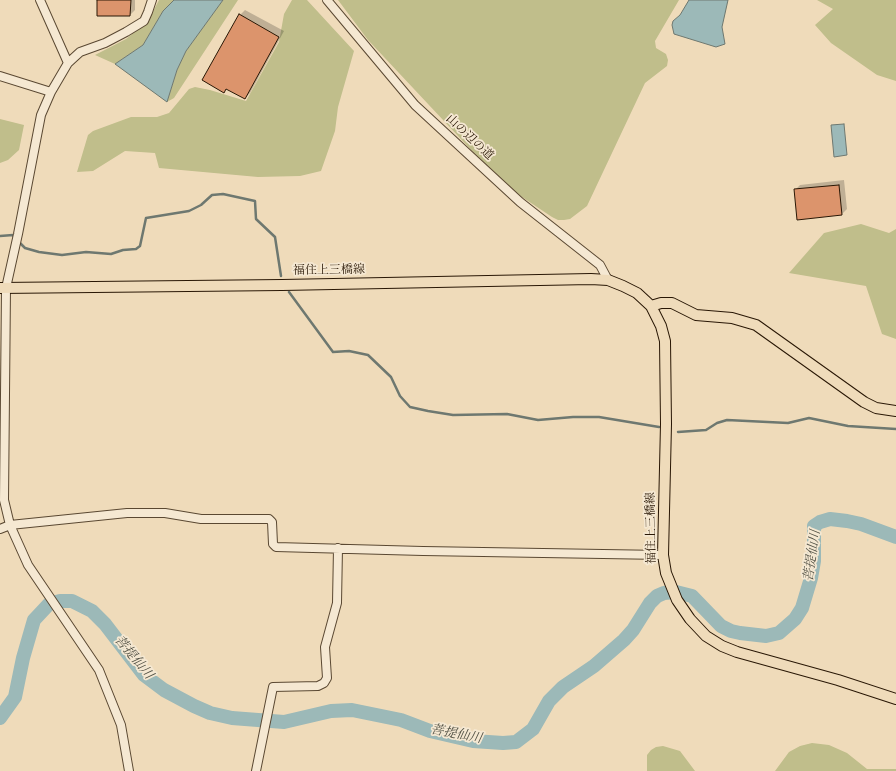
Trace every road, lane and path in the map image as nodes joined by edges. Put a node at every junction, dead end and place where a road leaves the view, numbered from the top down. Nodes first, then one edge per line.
1 (40, 0) edge
2 (152, 0) edge
3 (327, 0) edge
4 (68, 63) junction
5 (0, 76) edge
6 (51, 92) junction
7 (608, 280) junction
8 (3, 288) edge
9 (651, 306) junction
10 (896, 411) edge
11 (10, 526) junction
12 (0, 529) edge
13 (338, 548) junction
14 (663, 555) junction
15 (896, 699) edge
16 (129, 771) edge
17 (256, 771) edge

1 - 4 street
2 - 4 street
3 - 7 street, 山の辺の道
4 - 6 street
5 - 6 street
6 - 8 street
7 - 8 main road, 福住上三橋線
7 - 9 main road, 福住上三橋線
8 - 11 street
9 - 10 main road
9 - 14 main road, 福住上三橋線
11 - 12 street
11 - 13 street
11 - 16 street
13 - 14 street
13 - 17 street
14 - 15 main road, 福住上三橋線

